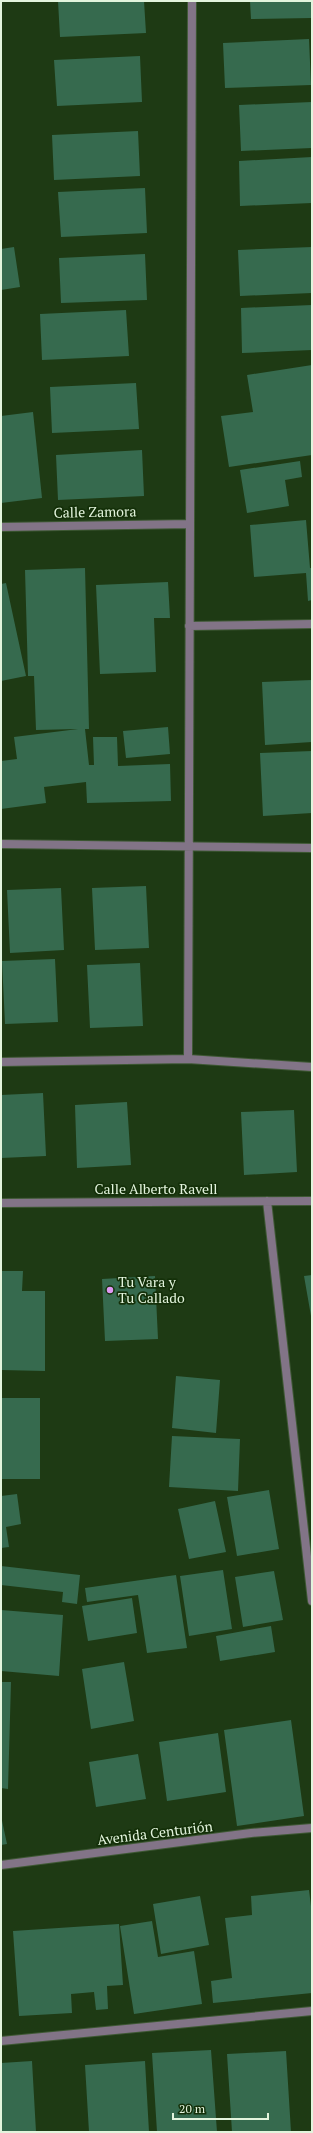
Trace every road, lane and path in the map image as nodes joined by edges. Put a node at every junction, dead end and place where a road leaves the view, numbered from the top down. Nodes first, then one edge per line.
1 (192, 1) edge
2 (190, 524) junction
3 (1, 527) edge
4 (312, 624) edge
5 (189, 626) junction
6 (1, 844) edge
7 (189, 846) junction
8 (312, 848) edge
9 (188, 1059) junction
10 (1, 1062) edge
11 (312, 1067) edge
12 (267, 1201) junction
13 (312, 1201) edge
14 (1, 1203) edge
15 (312, 1601) edge
16 (312, 1828) edge
17 (1, 1865) edge
18 (312, 2011) edge
19 (1, 2041) edge

1 - 2 street
2 - 3 street, Calle Zamora
2 - 5 street
4 - 5 street
5 - 7 street
6 - 7 street
7 - 8 street
7 - 9 street
9 - 10 street
9 - 11 street
12 - 13 street, Calle Alberto Ravell
12 - 14 street, Calle Alberto Ravell
12 - 15 street
16 - 17 street, Avenida Centurión
18 - 19 street

